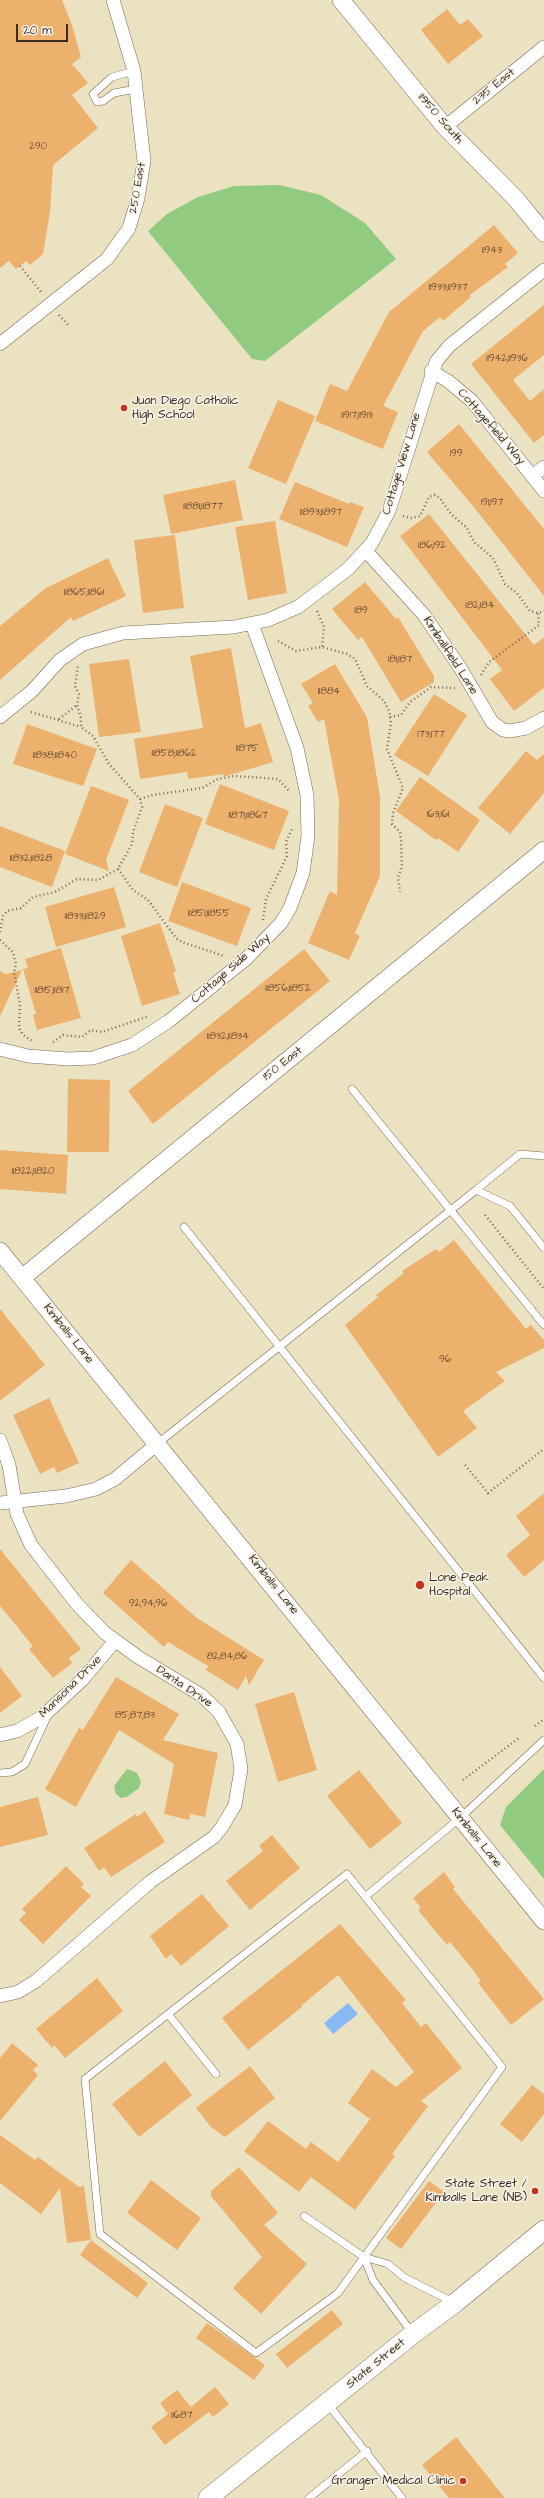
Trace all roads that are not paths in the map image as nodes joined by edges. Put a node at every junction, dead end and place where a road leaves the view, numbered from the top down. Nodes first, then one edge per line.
1 (113, 0) edge
2 (341, 0) edge
3 (544, 47) edge
4 (134, 71) junction
5 (136, 89) junction
6 (445, 127) junction
7 (544, 233) edge
8 (544, 270) edge
9 (0, 344) edge
10 (432, 371) junction
11 (544, 467) edge
12 (532, 476) junction
13 (544, 491) edge
14 (366, 551) junction
15 (252, 624) junction
16 (0, 717) edge
17 (544, 718) edge
18 (544, 850) edge
19 (0, 1049) edge
20 (352, 1089) dead end
21 (544, 1156) edge
22 (476, 1190) junction
23 (452, 1209) junction
24 (184, 1227) dead end
25 (544, 1248) edge
26 (0, 1251) edge
27 (22, 1278) junction
28 (544, 1324) edge
29 (279, 1346) junction
30 (0, 1440) edge
31 (157, 1444) junction
32 (14, 1502) junction
33 (0, 1503) edge
34 (115, 1641) junction
35 (544, 1678) edge
36 (51, 1708) junction
37 (0, 1735) edge
38 (544, 1740) edge
39 (0, 1773) edge
40 (460, 1818) junction
41 (365, 1897) junction
42 (544, 1921) edge
43 (1, 1996) edge
44 (168, 2014) junction
45 (216, 2074) dead end
46 (304, 2216) dead end
47 (544, 2230) edge
48 (364, 2257) junction
49 (455, 2303) junction
50 (413, 2334) junction
51 (327, 2403) junction
52 (367, 2451) junction
53 (208, 2498) edge
54 (309, 2498) edge
55 (402, 2498) edge

1 - 4 street, 250 East
2 - 6 street, 11950 South
3 - 6 street, 235 East
4 - 5 street, 250 East
4 - 5 lane
5 - 9 street, 250 East
6 - 7 street, 11950 South
8 - 10 street, Cottage View Lane
10 - 12 street, Cottagefield Way
10 - 14 street, Cottage View Lane
11 - 12 street
12 - 13 street, Cottagefield Way
14 - 15 street, Cottage View Lane
14 - 17 street, Kimballfield Lane
15 - 16 street, Cottage View Lane
15 - 19 street, Cottage Side Way
18 - 27 street, 150 East
20 - 23 lane
21 - 22 lane
22 - 23 lane
22 - 25 lane
23 - 28 lane
23 - 29 lane
24 - 29 lane
26 - 27 street, Kimballs Lane
27 - 31 street, Kimballs Lane
29 - 31 lane
29 - 35 lane
30 - 32 street, Danta Drive
31 - 32 street
31 - 40 street, Kimballs Lane
32 - 33 street
32 - 34 street, Danta Drive
34 - 36 street, Mansonia Drive
34 - 43 street, Danta Drive
36 - 37 street, Mansonia Drive
36 - 39 lane
38 - 40 lane
40 - 41 lane
40 - 42 street, Kimballs Lane
41 - 44 lane
41 - 48 lane
44 - 45 lane
44 - 48 lane
46 - 48 lane
47 - 49 main road, State Street
48 - 49 lane
48 - 50 lane
49 - 50 main road, State Street
50 - 51 main road, State Street
51 - 52 lane
51 - 53 main road, State Street
52 - 54 lane
52 - 55 lane

